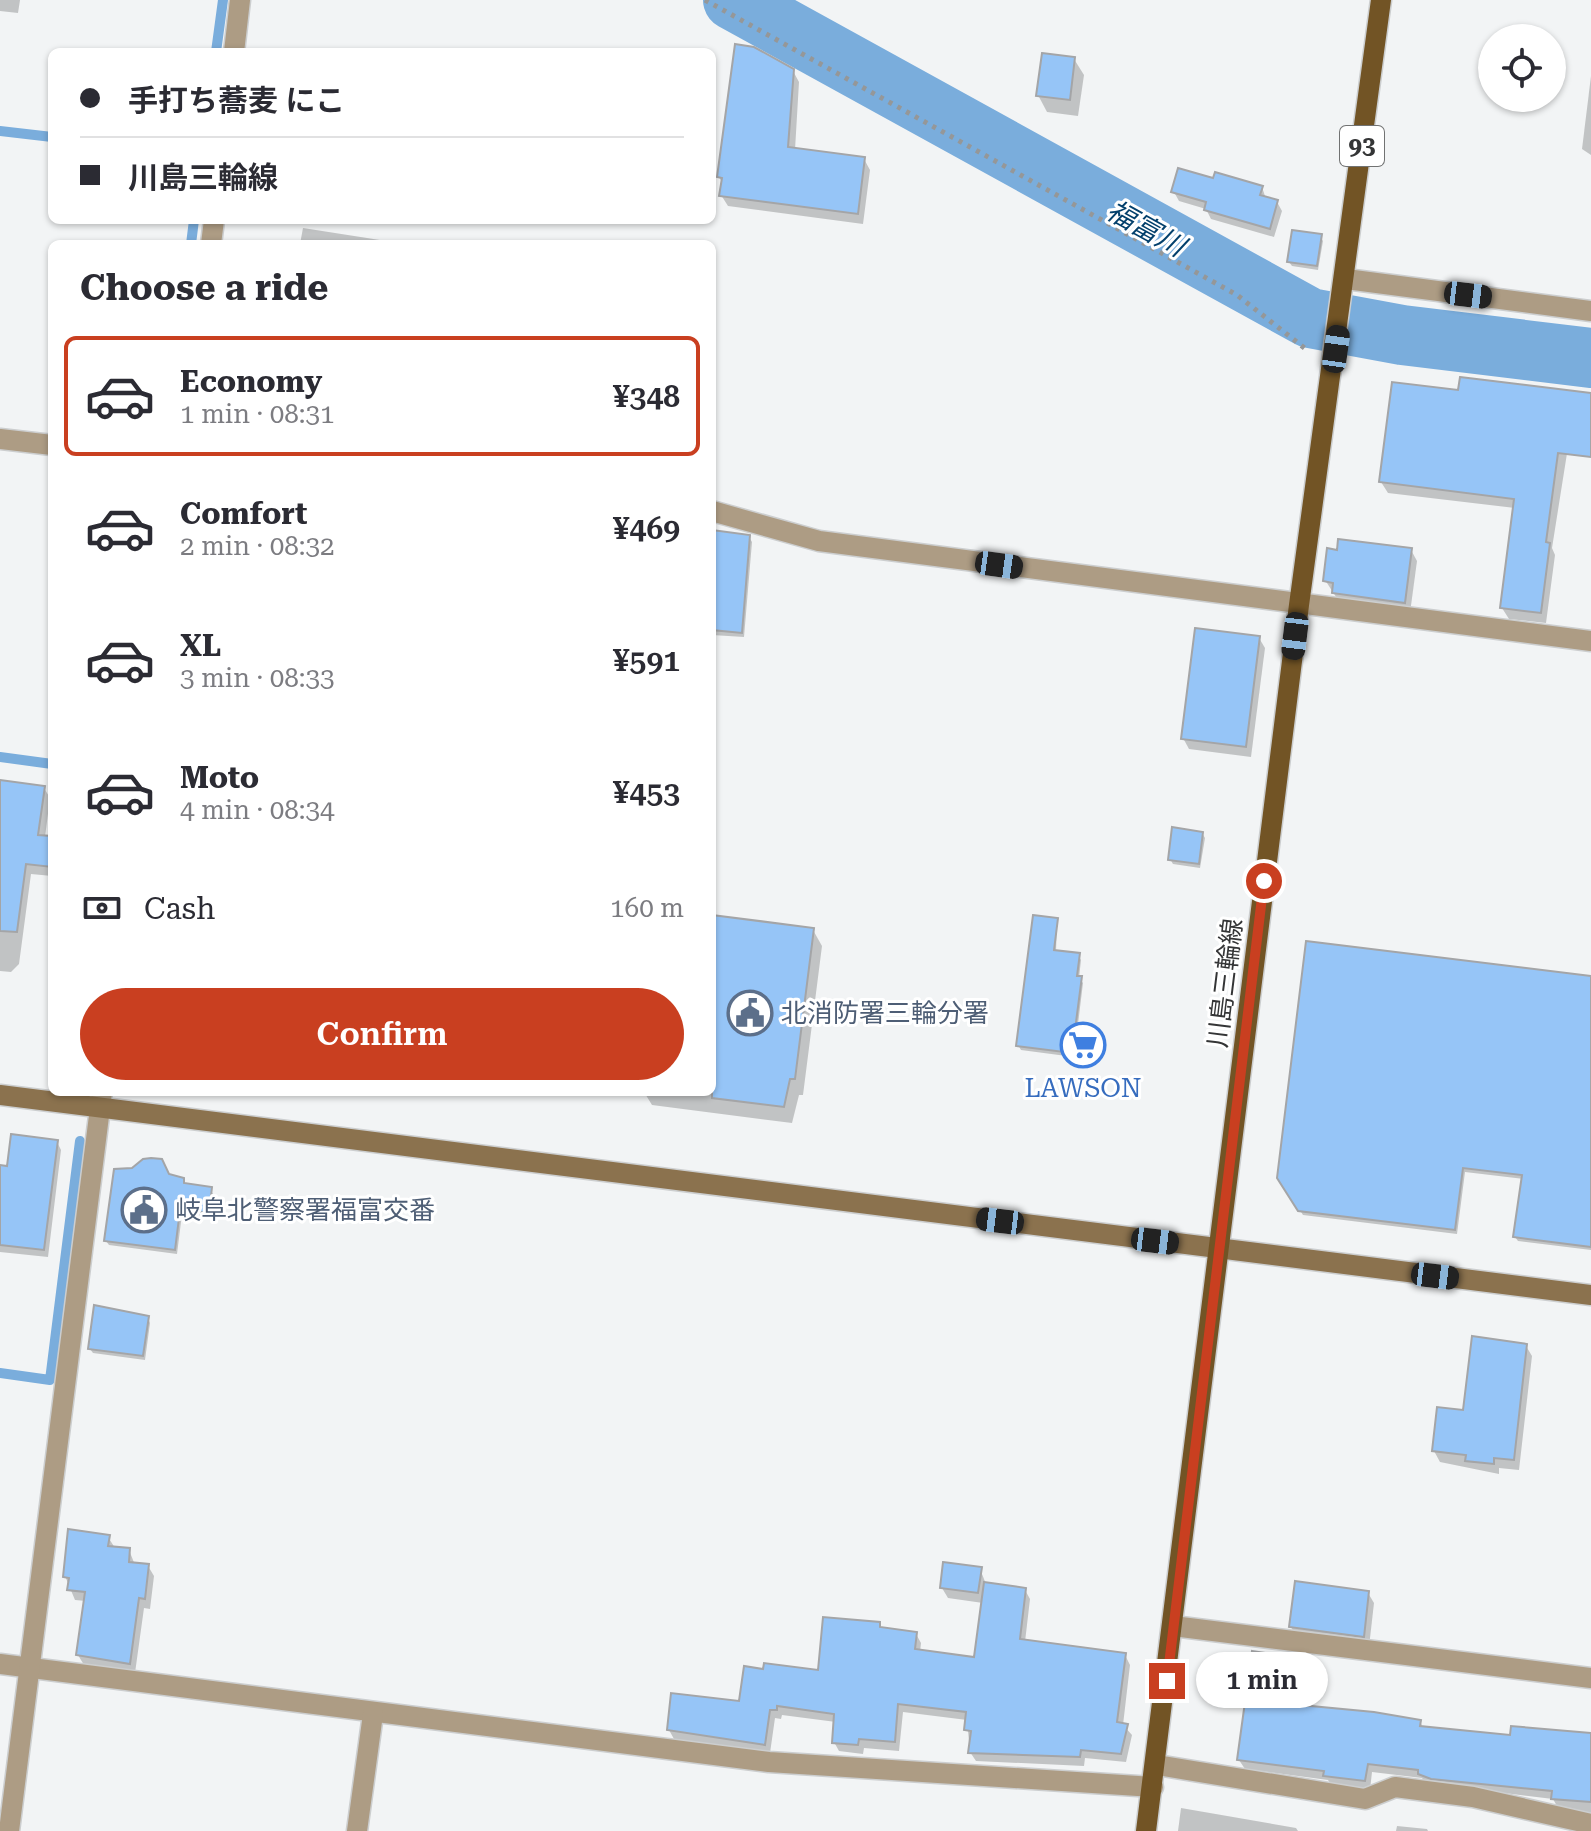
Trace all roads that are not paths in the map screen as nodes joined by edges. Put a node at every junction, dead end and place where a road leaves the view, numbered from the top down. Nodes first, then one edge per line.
1 (240, 0) edge
2 (1381, 0) edge
3 (234, 48) edge
4 (1345, 286) junction
5 (1591, 311) edge
6 (0, 439) edge
7 (48, 445) edge
8 (716, 512) edge
9 (1299, 605) junction
10 (1591, 641) edge
11 (0, 1095) edge
12 (100, 1100) edge
13 (1217, 1249) junction
14 (1591, 1295) edge
15 (1173, 1626) junction
16 (0, 1664) edge
17 (30, 1668) junction
18 (1591, 1678) edge
19 (373, 1714) junction
20 (1157, 1765) junction
21 (1153, 1787) junction
22 (1591, 1824) edge
23 (9, 1831) edge
24 (357, 1831) edge
25 (1146, 1831) edge

1 - 3 street
2 - 4 main road, 川島三輪線 / 93
4 - 5 street
4 - 9 main road, 川島三輪線 / 93
6 - 7 street
8 - 9 street
9 - 10 street
9 - 13 main road, 川島三輪線 / 93
11 - 12 street
12 - 13 street
12 - 17 street
13 - 14 street
13 - 15 main road, 川島三輪線 / 93
15 - 18 street
15 - 20 main road, 川島三輪線 / 93
16 - 17 street
17 - 19 street
17 - 23 street
19 - 21 street
19 - 24 street
20 - 21 main road, 川島三輪線 / 93
20 - 22 street
21 - 25 main road, 川島三輪線 / 93

